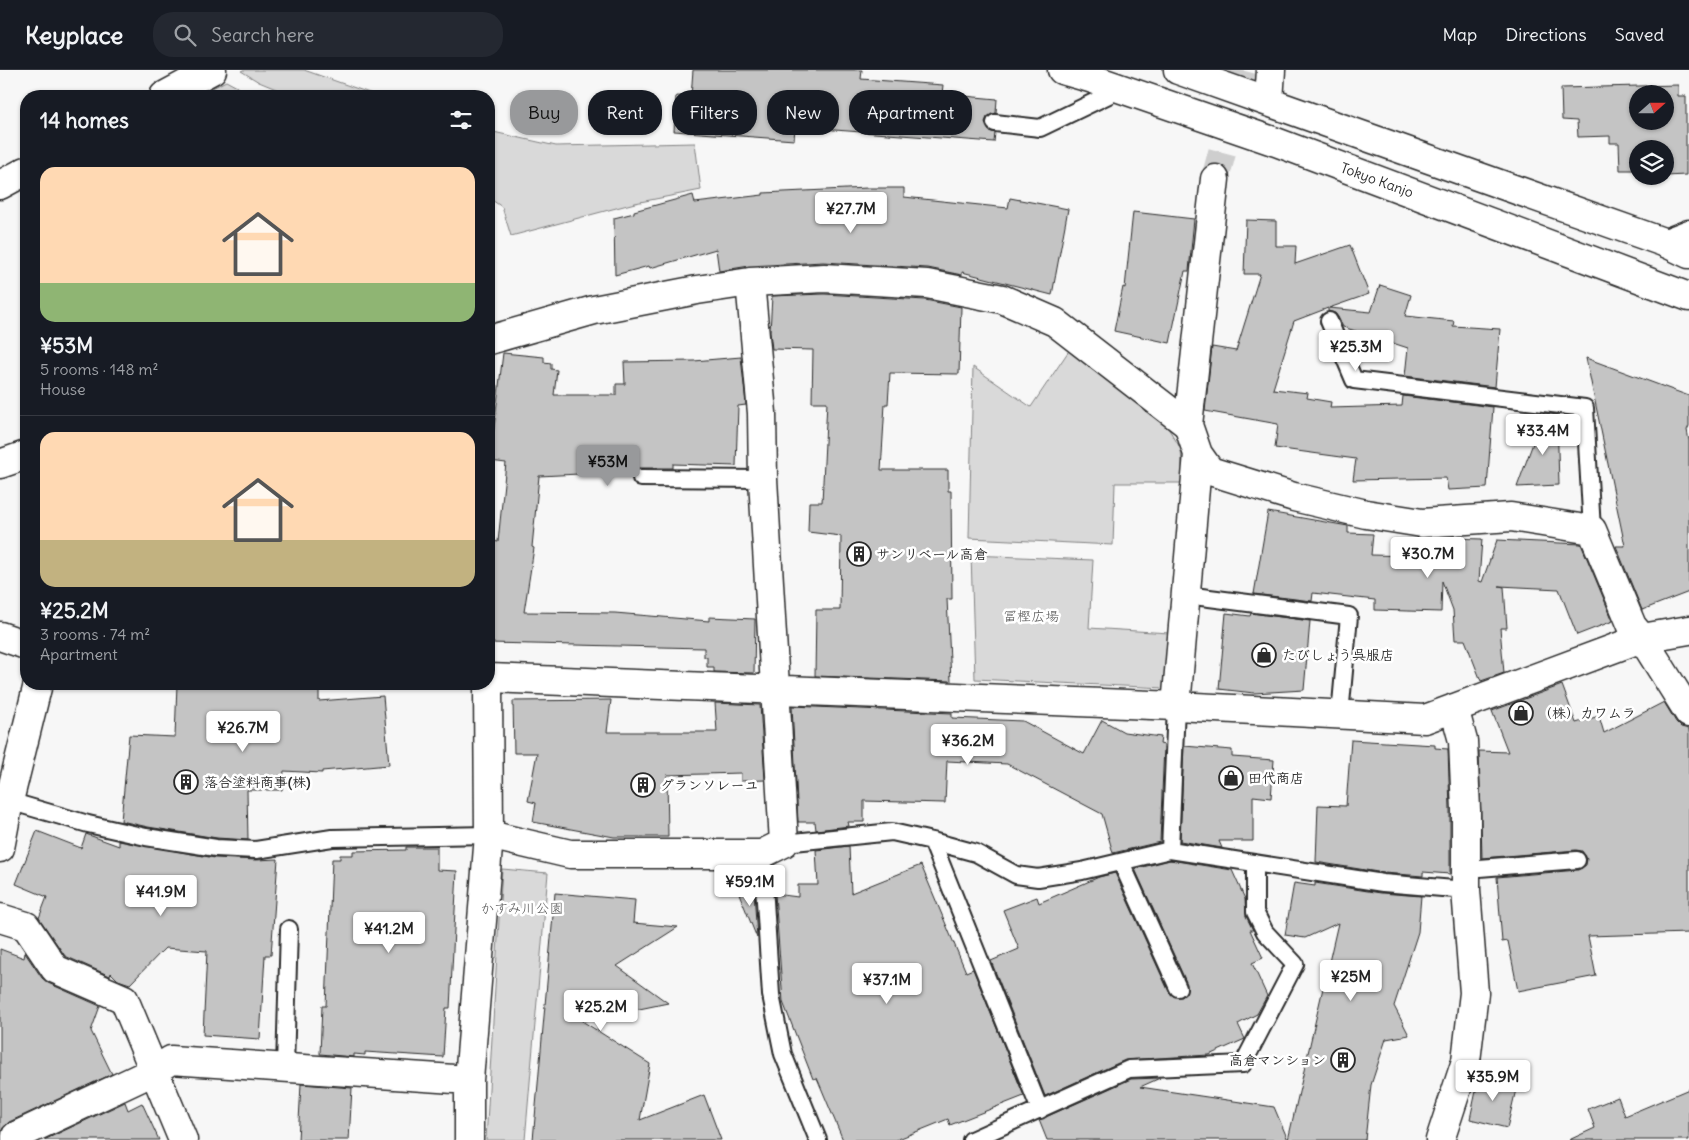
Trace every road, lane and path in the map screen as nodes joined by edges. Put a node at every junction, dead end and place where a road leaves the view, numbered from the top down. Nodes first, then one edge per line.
1 (212, 70) edge
2 (1062, 70) edge
3 (1178, 70) edge
4 (1271, 70) edge
5 (1121, 89) junction
6 (175, 90) edge
7 (1269, 101) junction
8 (995, 123) dead end
9 (20, 174) edge
10 (1215, 179) tunnel mouth
11 (0, 185) edge
12 (1681, 244) edge
13 (750, 282) junction
14 (1689, 297) edge
15 (1329, 321) dead end
16 (495, 338) edge
17 (1188, 425) junction
18 (1198, 454) junction
19 (20, 457) edge
20 (0, 464) edge
21 (641, 478) dead end
22 (763, 479) junction
23 (1592, 530) junction
24 (1186, 595) junction
25 (1689, 630) edge
26 (0, 636) edge
27 (1642, 638) junction
28 (20, 643) edge
29 (495, 678) edge
30 (774, 688) junction
31 (36, 690) edge
32 (488, 690) edge
33 (1176, 706) junction
34 (1454, 708) junction
35 (1689, 713) edge
36 (1340, 715) junction
37 (9, 800) junction
38 (488, 836) junction
39 (932, 841) junction
40 (0, 848) edge
41 (773, 848) junction
42 (1170, 850) junction
43 (1577, 860) dead end
44 (1121, 862) junction
45 (1255, 863) junction
46 (1466, 879) junction
47 (0, 918) edge
48 (289, 929) dead end
49 (1178, 988) dead end
50 (285, 1067) junction
51 (154, 1071) junction
52 (469, 1080) junction
53 (1040, 1110) junction
54 (16, 1140) edge
55 (184, 1140) edge
56 (469, 1140) edge
57 (818, 1140) edge
58 (971, 1140) edge
59 (1440, 1140) edge

1 - 6 main road
2 - 5 main road, Tokyo Kanjo
3 - 7 main road
4 - 7 main road
5 - 8 lane
5 - 14 main road, Tokyo Kanjo
7 - 12 main road
9 - 11 main road
10 - 17 main road
13 - 16 main road
13 - 17 main road
13 - 22 main road
15 - 23 lane
17 - 18 main road
18 - 23 main road
18 - 24 main road
19 - 20 main road
21 - 22 lane
22 - 30 main road
23 - 27 main road
24 - 33 main road
24 - 36 lane
25 - 27 main road
26 - 28 main road
27 - 34 main road
27 - 35 main road
29 - 30 main road
30 - 33 main road
30 - 41 main road
31 - 37 main road
32 - 38 main road
33 - 36 main road
33 - 42 lane
34 - 36 main road
34 - 46 main road
37 - 38 lane
37 - 40 main road
38 - 41 main road
38 - 52 main road
39 - 41 lane
39 - 44 lane
39 - 53 lane
41 - 57 lane
42 - 44 lane
42 - 45 lane
43 - 46 lane
44 - 49 lane
45 - 46 lane
45 - 53 lane
46 - 59 main road
47 - 51 main road
48 - 50 lane
50 - 51 main road
50 - 52 main road
51 - 54 main road
51 - 55 main road
52 - 56 main road
53 - 58 lane

